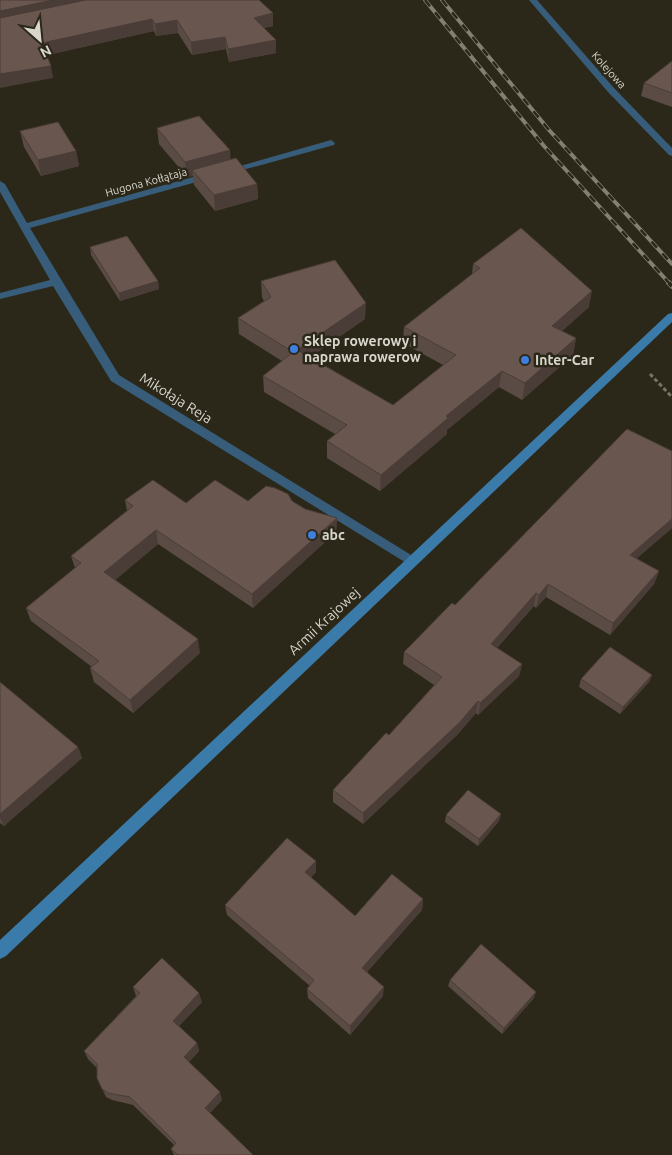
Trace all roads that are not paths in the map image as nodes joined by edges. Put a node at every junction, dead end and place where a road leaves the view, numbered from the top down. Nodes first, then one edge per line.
1 (533, 0) edge
2 (332, 143) dead end
3 (672, 153) edge
4 (0, 184) edge
5 (25, 226) junction
6 (56, 282) junction
7 (0, 296) edge
8 (672, 316) edge
9 (412, 561) junction
10 (0, 951) edge

1 - 3 street, Kolejowa
2 - 5 street, Hugona Kołłątaja
4 - 5 street, Mikołaja Reja
5 - 6 street, Mikołaja Reja
6 - 7 street
6 - 9 street, Mikołaja Reja
8 - 9 main road, Armii Krajowej
9 - 10 main road, Armii Krajowej

